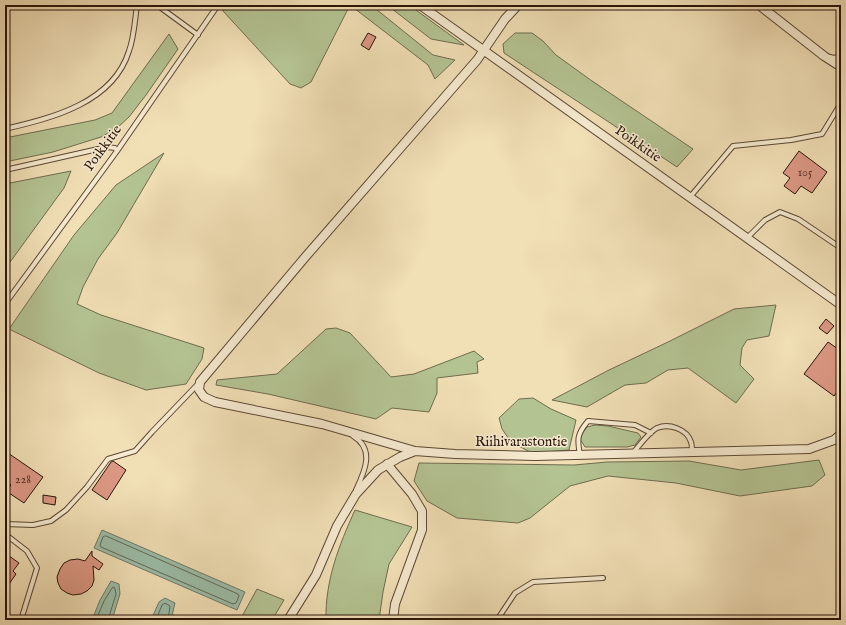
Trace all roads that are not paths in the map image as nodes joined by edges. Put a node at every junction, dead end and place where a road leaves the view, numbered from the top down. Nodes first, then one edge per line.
1 (137, 5) edge
2 (157, 5) edge
3 (218, 5) edge
4 (420, 5) edge
5 (518, 5) edge
6 (759, 5) edge
7 (198, 34) junction
8 (484, 51) junction
9 (824, 56) junction
10 (841, 56) edge
11 (841, 67) edge
12 (841, 103) edge
13 (5, 129) edge
14 (117, 151) junction
15 (5, 170) edge
16 (690, 197) junction
17 (747, 238) junction
18 (841, 248) edge
19 (5, 304) edge
20 (841, 305) edge
21 (200, 382) junction
22 (344, 430) junction
23 (651, 433) junction
24 (841, 434) edge
25 (838, 441) edge
26 (415, 451) junction
27 (692, 452) junction
28 (633, 453) junction
29 (580, 455) junction
30 (387, 464) junction
31 (348, 506) junction
32 (5, 524) edge
33 (5, 534) edge
34 (603, 578) dead end
35 (21, 620) edge
36 (288, 620) edge
37 (393, 620) edge
38 (500, 620) edge

1 - 13 lane
2 - 7 lane
3 - 7 lane, Poikkitie
4 - 8 street, Poikkitie
5 - 8 street
6 - 9 street
7 - 14 lane, Poikkitie
8 - 16 street, Poikkitie
8 - 21 street
9 - 10 lane
9 - 11 street
12 - 16 lane
14 - 15 lane
14 - 19 lane, Poikkitie
16 - 17 street, Poikkitie
17 - 18 lane
17 - 20 street, Poikkitie
21 - 22 street
21 - 32 lane
22 - 26 street
22 - 31 lane
23 - 27 lane
23 - 28 lane
23 - 29 lane
24 - 25 street, Riihivarastontie
25 - 27 street, Riihivarastontie
26 - 29 street, Riihivarastontie
26 - 30 street, Riihivarastontie
27 - 28 street, Riihivarastontie
28 - 29 street, Riihivarastontie
30 - 31 street, Riihivarastontie
30 - 37 street
31 - 36 street, Riihivarastontie
33 - 35 lane
34 - 38 lane

